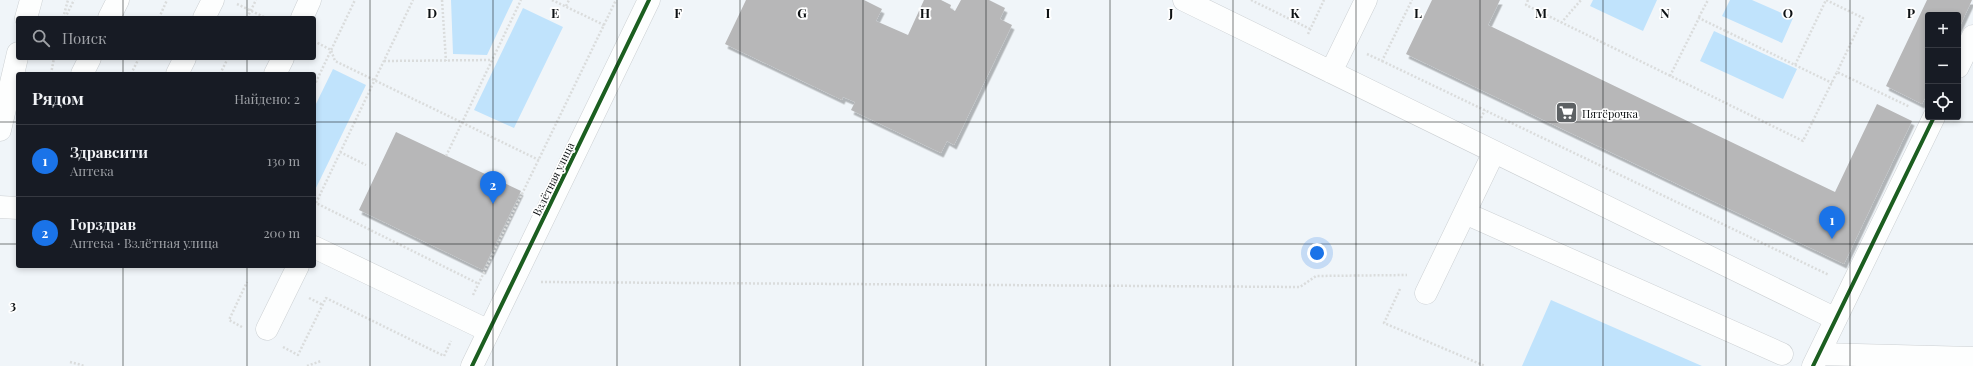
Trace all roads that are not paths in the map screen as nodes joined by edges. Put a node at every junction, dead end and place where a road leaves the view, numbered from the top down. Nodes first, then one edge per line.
1 (30, 0) edge
2 (118, 0) edge
3 (213, 0) edge
4 (310, 0) edge
5 (648, 0) edge
6 (1184, 0) edge
7 (1366, 0) edge
8 (26, 16) edge
9 (110, 16) edge
10 (205, 16) edge
11 (303, 16) edge
12 (1973, 36) edge
13 (16, 60) edge
14 (89, 60) edge
15 (184, 60) edge
16 (281, 60) edge
17 (1961, 61) edge
18 (83, 72) edge
19 (178, 72) edge
20 (276, 72) edge
21 (1331, 72) junction
22 (1933, 120) edge
23 (0, 130) edge
24 (1494, 152) junction
25 (1465, 213) junction
26 (316, 248) edge
27 (297, 268) edge
28 (1426, 293) dead end
29 (1836, 319) junction
30 (488, 331) junction
31 (272, 337) road end
32 (1782, 354) dead end
33 (1973, 358) edge
34 (1816, 360) edge
35 (472, 366) edge

1 - 8 street
2 - 9 street
3 - 10 street
4 - 11 street
5 - 30 street, Взлётная улица
6 - 21 street
7 - 21 street
12 - 17 street
13 - 23 street
14 - 18 street
15 - 19 street
16 - 20 street
21 - 24 street
22 - 29 street
24 - 25 street
24 - 29 street
25 - 28 street
25 - 32 street
26 - 30 street
27 - 31 street
29 - 34 street
30 - 35 street, Взлётная улица
33 - 34 street

